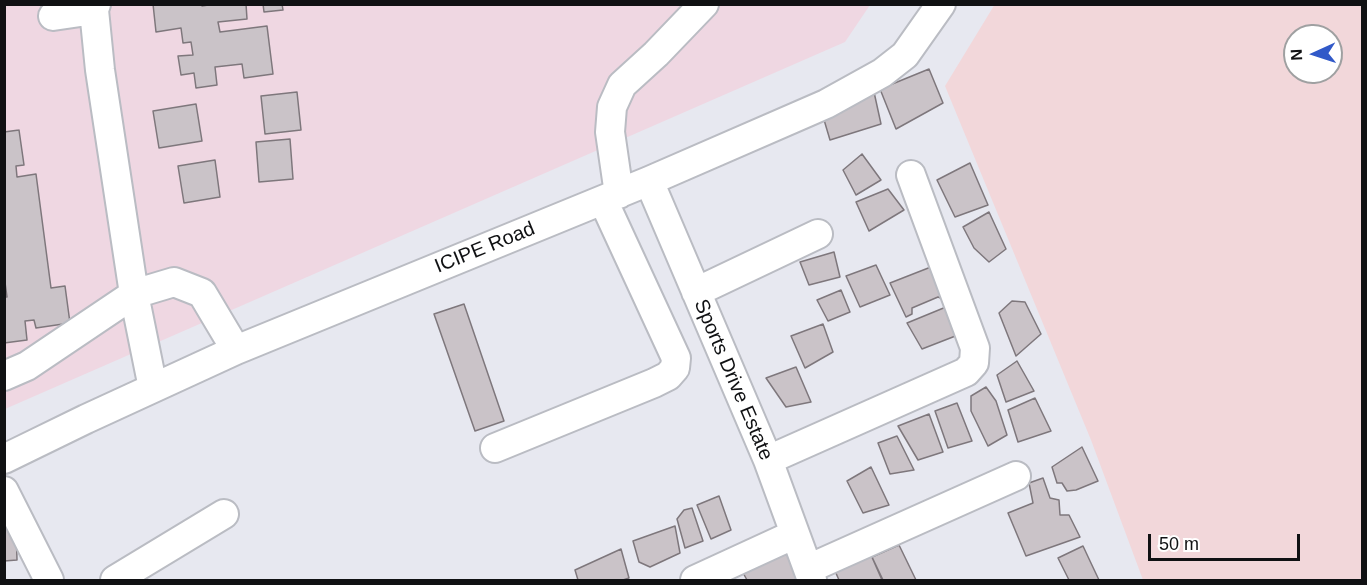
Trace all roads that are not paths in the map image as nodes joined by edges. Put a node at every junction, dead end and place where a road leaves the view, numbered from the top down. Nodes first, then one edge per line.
1 (704, 4) edge
2 (941, 4) edge
3 (95, 7) edge
4 (53, 16) dead end
5 (910, 175) dead end
6 (649, 182) junction
7 (611, 197) junction
8 (818, 234) dead end
9 (696, 292) junction
10 (134, 294) junction
11 (236, 350) junction
12 (4, 376) edge
13 (153, 388) junction
14 (495, 448) dead end
15 (4, 459) edge
16 (768, 460) junction
17 (1016, 476) dead end
18 (4, 491) edge
19 (224, 514) dead end
20 (795, 534) junction
21 (810, 575) edge
22 (49, 580) edge
23 (115, 580) edge
24 (695, 580) edge

1 - 7 street
2 - 6 street, ICIPE Road
3 - 4 street
3 - 10 street
5 - 16 street
6 - 7 street, ICIPE Road
6 - 9 street, Sports Drive Estate
7 - 11 street, ICIPE Road
7 - 14 street
8 - 9 street
9 - 16 street, Sports Drive Estate
10 - 11 street
10 - 12 street
10 - 13 street
11 - 13 street, ICIPE Road
13 - 15 street, ICIPE Road
16 - 20 street, Sports Drive Estate
17 - 21 street
18 - 22 street
19 - 23 street
20 - 21 street, Sports Drive Estate
20 - 24 street

